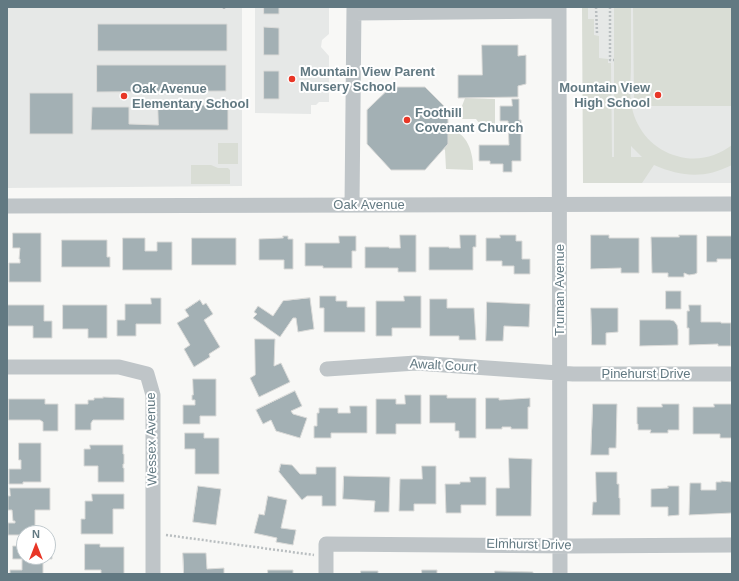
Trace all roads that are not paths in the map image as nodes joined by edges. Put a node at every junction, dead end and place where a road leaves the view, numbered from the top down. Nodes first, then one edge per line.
1 (560, 9) edge
2 (354, 10) edge
3 (560, 204) junction
4 (732, 204) edge
5 (352, 205) junction
6 (7, 206) edge
7 (7, 367) edge
8 (327, 369) dead end
9 (560, 373) junction
10 (732, 374) edge
11 (732, 545) edge
12 (560, 546) junction
13 (154, 574) edge
14 (326, 574) edge
15 (560, 574) edge

1 - 2 street
1 - 3 street, Truman Avenue
2 - 5 street
3 - 4 street, Oak Avenue
3 - 5 street, Oak Avenue
3 - 9 street, Truman Avenue
5 - 6 street, Oak Avenue
7 - 13 street, Wessex Avenue
8 - 9 street, Awalt Court
9 - 10 street, Pinehurst Drive
9 - 12 street, Truman Avenue
11 - 12 street, Elmhurst Drive
12 - 14 street, Elmhurst Drive
12 - 15 street, Truman Avenue

